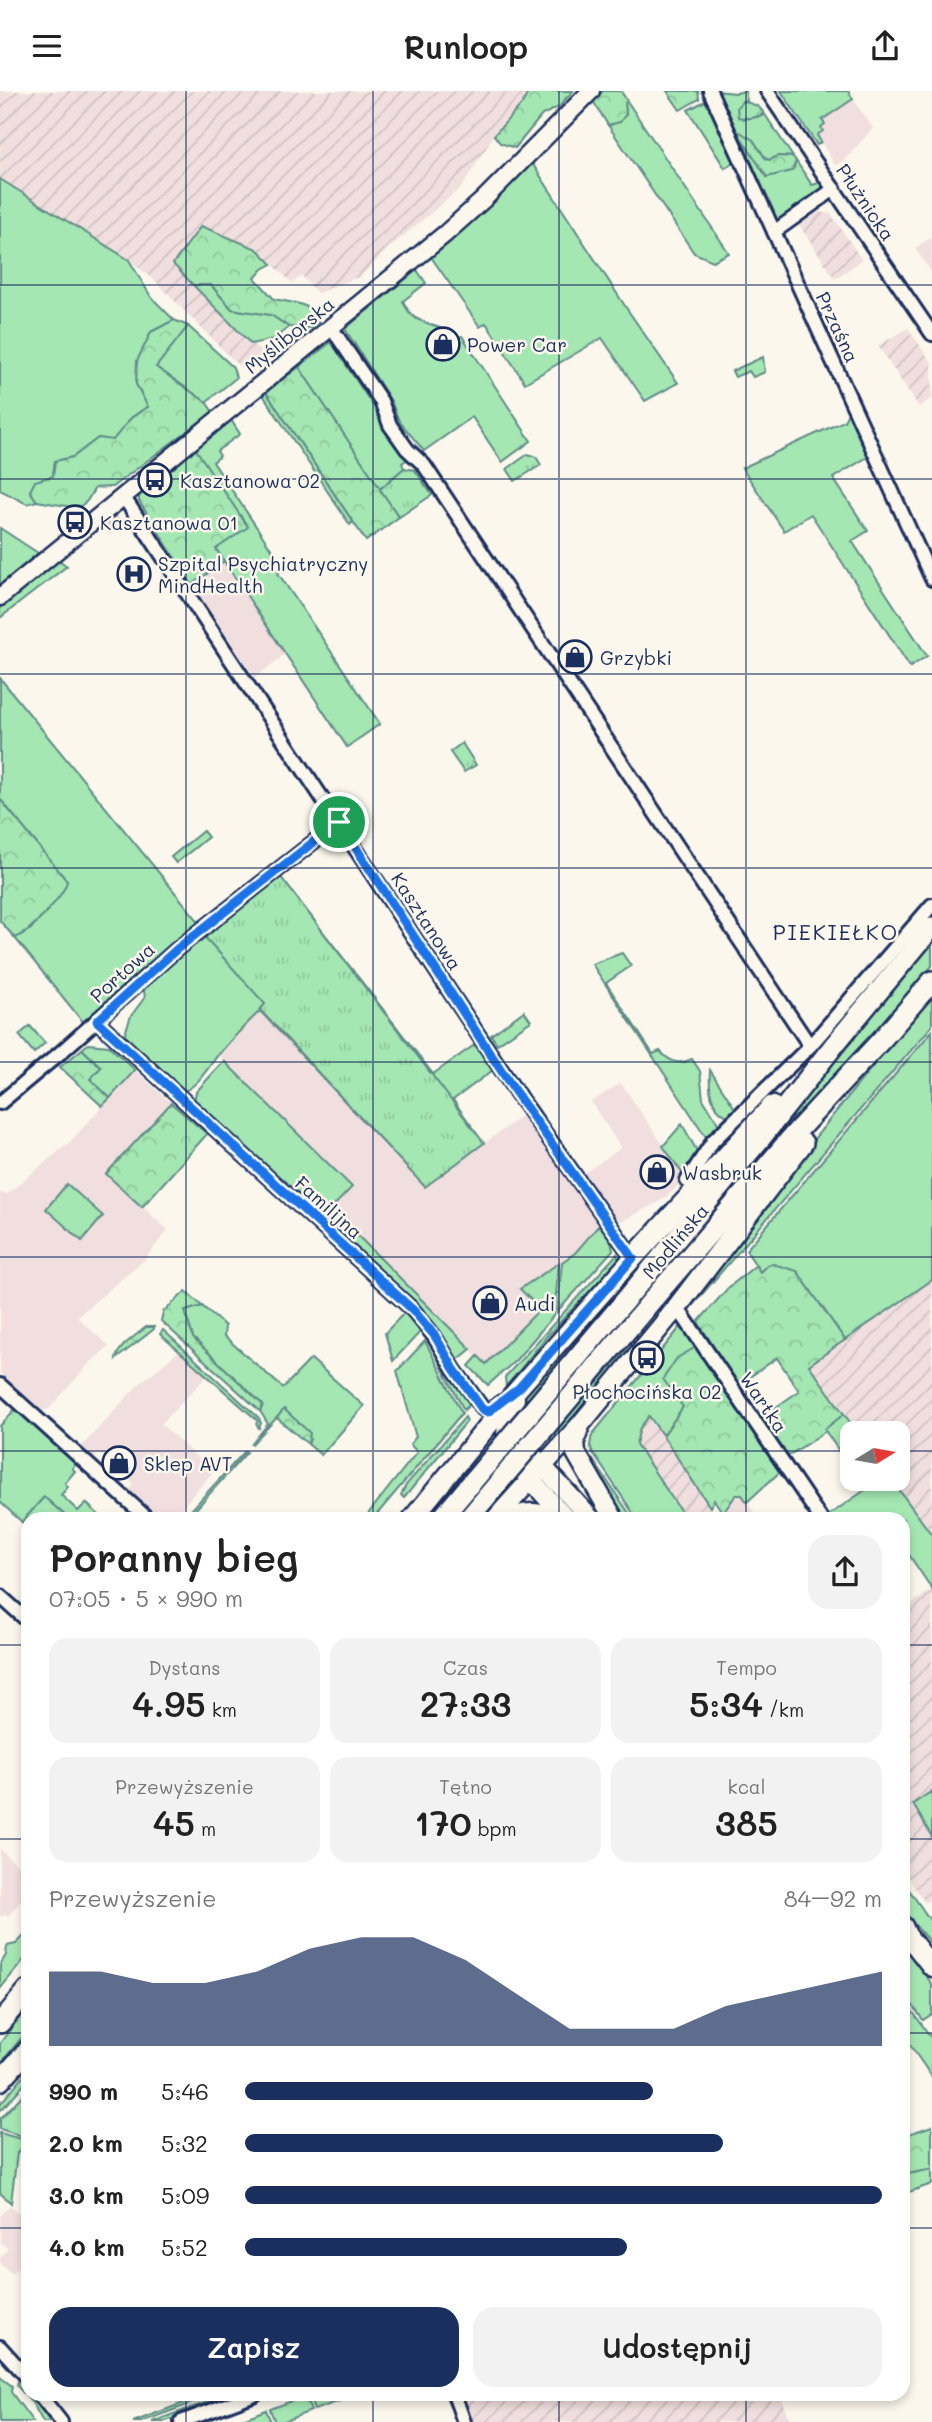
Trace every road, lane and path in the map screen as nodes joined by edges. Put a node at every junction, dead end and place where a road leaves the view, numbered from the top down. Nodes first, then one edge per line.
1 (591, 91) edge
2 (710, 91) edge
3 (767, 91) edge
4 (834, 189) junction
5 (774, 232) junction
6 (331, 327) junction
7 (932, 334) edge
8 (123, 496) junction
9 (932, 579) edge
10 (0, 597) edge
11 (339, 822) junction
12 (932, 905) edge
13 (932, 927) edge
14 (932, 981) edge
15 (97, 1021) junction
16 (884, 1037) junction
17 (835, 1044) junction
18 (810, 1046) junction
19 (1, 1100) edge
20 (687, 1181) dead end
21 (633, 1258) junction
22 (677, 1307) junction
23 (0, 1385) edge
24 (518, 1389) junction
25 (580, 1425) junction
26 (505, 1440) junction
27 (468, 1453) junction
28 (544, 1466) junction
29 (530, 1479) junction
30 (140, 1512) edge
31 (418, 1512) edge
32 (447, 1512) edge
33 (474, 1512) edge
34 (501, 1512) edge
35 (560, 1512) edge
36 (585, 1512) edge
37 (610, 1512) edge
38 (816, 1512) edge
39 (0, 1596) edge
40 (21, 1615) edge
41 (910, 1939) edge
42 (932, 1967) edge
43 (21, 1998) edge
44 (0, 2023) edge
45 (21, 2058) edge
46 (0, 2081) edge
47 (0, 2347) edge
48 (21, 2370) edge
49 (44, 2401) edge
50 (236, 2401) edge
51 (456, 2401) edge
52 (57, 2420) edge
53 (181, 2422) edge
54 (464, 2422) edge

1 - 6 street, Myśliborska
2 - 5 street, Przaśna
3 - 4 street, Płużnicka
4 - 5 street
4 - 7 street, Płużnicka
5 - 9 street, Przaśna
6 - 8 street, Myśliborska
6 - 18 street
8 - 10 street, Myśliborska
8 - 11 street, Kasztanowa
11 - 15 street, Portowa
11 - 21 street, Kasztanowa
12 - 18 street, Modlińska
13 - 17 main road, Modlińska
14 - 16 main road, Modlińska
15 - 19 street, Portowa
15 - 24 street, Familijna
16 - 22 main road
16 - 33 main road, Modlińska, bridge
17 - 21 main road
17 - 32 main road, Modlińska, bridge
18 - 20 street, Modlińska
21 - 24 main road, Modlińska
22 - 25 main road
22 - 38 street, Wartka
23 - 30 street
24 - 26 main road
24 - 27 main road, Modlińska
25 - 28 main road
25 - 37 main road
26 - 27 main road
26 - 28 main road
26 - 29 main road
27 - 31 main road
28 - 29 main road
28 - 36 main road
29 - 34 main road
29 - 35 main road
39 - 40 street
41 - 42 main road
43 - 44 main road
45 - 46 main road
47 - 48 street
49 - 52 street
50 - 53 street
51 - 54 street

